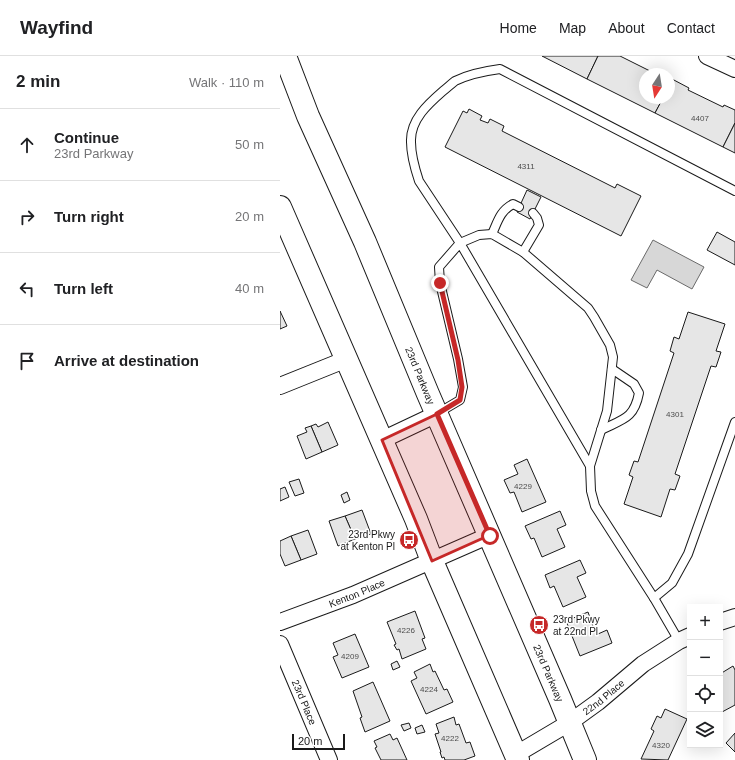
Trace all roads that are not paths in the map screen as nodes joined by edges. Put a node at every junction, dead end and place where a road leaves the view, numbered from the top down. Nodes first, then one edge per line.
1 (285, 56) edge
2 (707, 56) edge
3 (735, 69) edge
4 (735, 191) edge
5 (280, 207) edge
6 (519, 207) dead end
7 (533, 214) dead end
8 (492, 234) junction
9 (460, 243) junction
10 (523, 252) junction
11 (347, 359) junction
12 (612, 369) junction
13 (280, 386) edge
14 (437, 414) junction
15 (735, 422) edge
16 (601, 430) junction
17 (382, 440) junction
18 (590, 466) junction
19 (490, 536) junction
20 (432, 561) junction
21 (654, 598) junction
22 (735, 617) edge
23 (723, 621) edge
24 (280, 622) edge
25 (685, 638) edge
26 (280, 644) edge
27 (569, 723) junction
28 (517, 757) edge
29 (330, 760) edge
30 (585, 760) edge

1 - 14 street, 23rd Parkway
2 - 3 street
4 - 9 lane
5 - 11 street
6 - 8 lane
7 - 10 lane
8 - 9 lane
8 - 10 lane
9 - 14 lane
9 - 18 lane
10 - 12 lane
11 - 13 street
11 - 17 street
12 - 16 lane
12 - 16 lane
14 - 17 street
14 - 19 street, 23rd Parkway
15 - 21 lane
16 - 18 lane
17 - 20 street
18 - 21 lane
19 - 20 street, Kenton Place
19 - 27 street, 23rd Parkway
20 - 24 street, Kenton Place
20 - 28 street
21 - 25 lane
22 - 23 street
25 - 27 street, 22nd Place
26 - 29 street, 23rd Place
27 - 28 street, 22nd Place
27 - 30 street, 23rd Parkway

